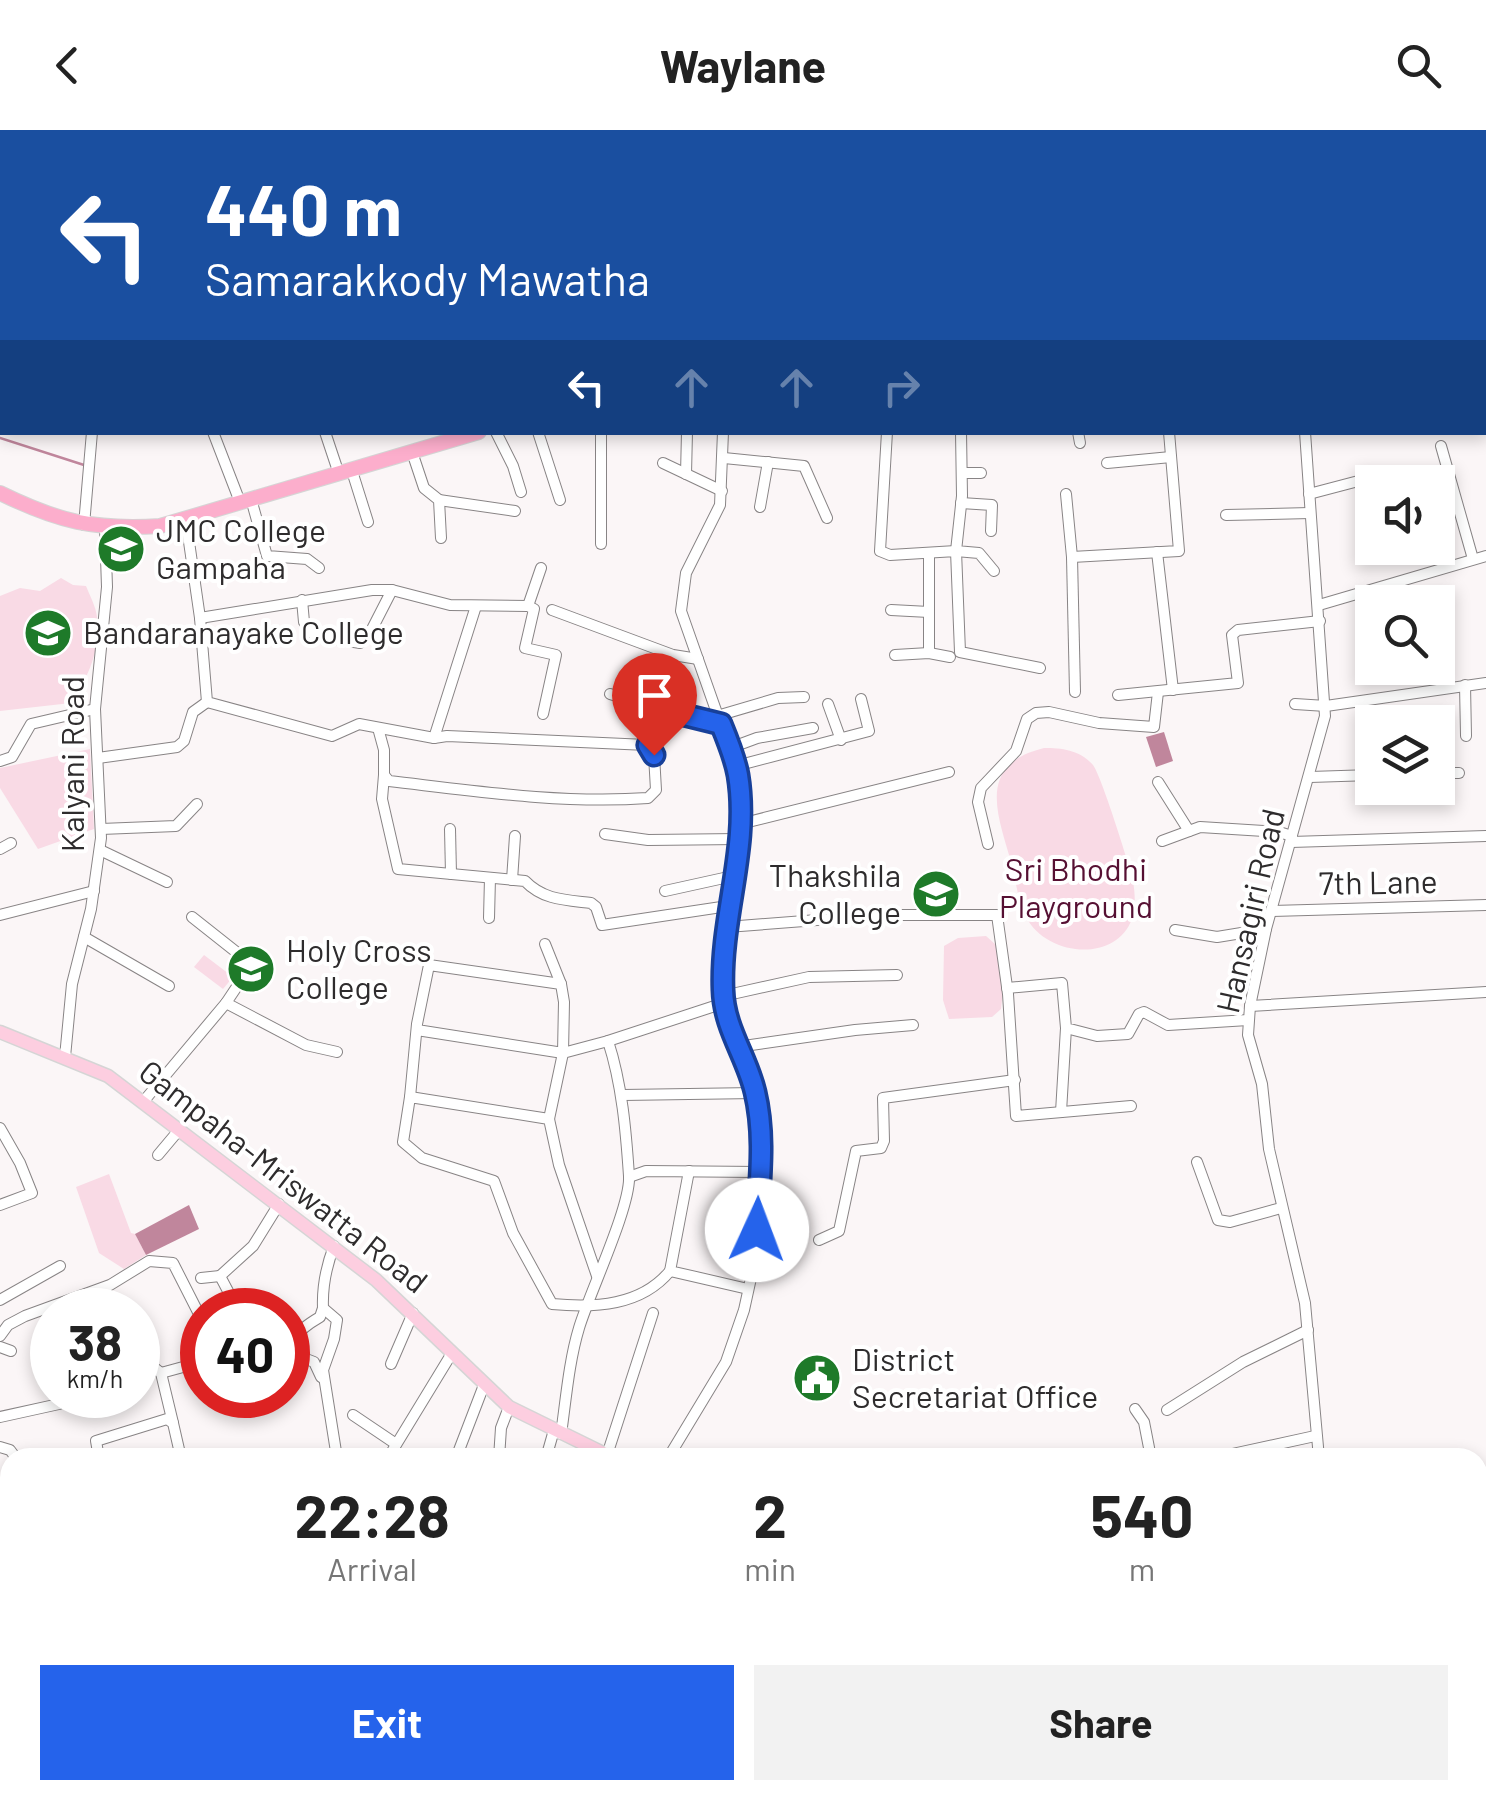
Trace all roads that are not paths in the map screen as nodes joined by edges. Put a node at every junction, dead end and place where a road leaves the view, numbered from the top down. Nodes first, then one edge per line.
1 (92, 435) edge
2 (213, 435) edge
3 (326, 435) edge
4 (469, 435) edge
5 (498, 435) edge
6 (539, 435) edge
7 (601, 435) edge
8 (687, 435) edge
9 (724, 435) edge
10 (888, 435) edge
11 (961, 435) edge
12 (1169, 435) edge
13 (1305, 435) edge
14 (1441, 446) dead end
15 (412, 452) junction
16 (724, 458) junction
17 (1171, 458) junction
18 (768, 462) junction
19 (663, 463) dead end
20 (1107, 463) dead end
21 (345, 472) junction
22 (962, 473) junction
23 (981, 473) dead end
24 (686, 474) junction
25 (1355, 483) edge
26 (722, 490) junction
27 (521, 492) dead end
28 (0, 494) edge
29 (1066, 494) dead end
30 (1308, 494) junction
31 (439, 500) junction
32 (560, 500) dead end
33 (245, 501) junction
34 (961, 503) junction
35 (760, 506) dead end
36 (514, 511) dead end
37 (1310, 513) junction
38 (1226, 516) dead end
39 (827, 518) dead end
40 (186, 521) junction
41 (368, 522) dead end
42 (84, 525) junction
43 (106, 528) junction
44 (991, 531) dead end
45 (441, 538) dead end
46 (601, 544) dead end
47 (956, 552) junction
48 (1157, 552) junction
49 (929, 555) junction
50 (1486, 556) edge
51 (1072, 558) junction
52 (1473, 559) junction
53 (319, 568) dead end
54 (541, 568) dead end
55 (994, 571) dead end
56 (392, 590) junction
57 (302, 600) junction
58 (1319, 604) junction
59 (476, 606) junction
60 (528, 606) junction
61 (552, 610) dead end
62 (892, 610) dead end
63 (930, 612) junction
64 (200, 618) junction
65 (1320, 621) junction
66 (929, 653) junction
67 (896, 655) dead end
68 (950, 658) dead end
69 (698, 659) junction
70 (1040, 668) dead end
71 (1486, 683) edge
72 (1466, 685) junction
73 (1173, 690) junction
74 (1076, 692) dead end
75 (1158, 692) junction
76 (610, 694) dead end
77 (1118, 696) dead end
78 (804, 697) dead end
79 (861, 699) dead end
80 (207, 702) junction
81 (828, 704) dead end
82 (1295, 704) dead end
83 (1326, 706) junction
84 (95, 708) junction
85 (664, 710) junction
86 (543, 714) dead end
87 (719, 720) junction
88 (378, 728) junction
89 (814, 728) dead end
90 (1466, 736) dead end
91 (434, 738) junction
92 (840, 740) junction
93 (648, 745) junction
94 (730, 748) junction
95 (98, 758) junction
96 (0, 761) edge
97 (736, 766) junction
98 (948, 772) dead end
99 (1455, 773) edge
100 (1459, 773) dead end
101 (384, 775) junction
102 (1355, 776) edge
103 (1310, 777) junction
104 (1158, 782) dead end
105 (197, 804) dead end
106 (740, 824) junction
107 (101, 829) junction
108 (450, 829) dead end
109 (1189, 831) junction
110 (605, 834) dead end
111 (515, 836) dead end
112 (1486, 836) edge
113 (739, 839) junction
114 (1292, 839) junction
115 (1162, 841) dead end
116 (988, 844) dead end
117 (100, 850) junction
118 (451, 874) junction
119 (733, 876) junction
120 (490, 878) junction
121 (512, 880) junction
122 (167, 882) dead end
123 (94, 890) junction
124 (665, 890) dead end
125 (1486, 905) edge
126 (728, 906) junction
127 (1272, 910) junction
128 (0, 915) edge
129 (192, 917) dead end
130 (489, 918) dead end
131 (727, 927) junction
132 (1266, 929) junction
133 (1175, 930) dead end
134 (84, 937) junction
135 (546, 944) dead end
136 (897, 974) dead end
137 (561, 984) junction
138 (169, 986) dead end
139 (1007, 988) junction
140 (1486, 992) edge
141 (724, 1000) junction
142 (226, 1004) junction
143 (1250, 1006) junction
144 (1248, 1020) junction
145 (913, 1026) dead end
146 (1066, 1028) junction
147 (417, 1030) junction
148 (0, 1032) edge
149 (608, 1041) junction
150 (737, 1046) junction
151 (337, 1052) dead end
152 (563, 1053) junction
153 (66, 1057) junction
154 (1015, 1080) junction
155 (755, 1093) junction
156 (623, 1095) junction
157 (410, 1096) junction
158 (143, 1102) junction
159 (1132, 1106) dead end
160 (1060, 1112) junction
161 (549, 1119) junction
162 (0, 1128) edge
163 (179, 1130) junction
164 (158, 1155) dead end
165 (1197, 1162) dead end
166 (689, 1172) junction
167 (759, 1172) junction
168 (629, 1176) junction
169 (279, 1204) junction
170 (0, 1205) edge
171 (1281, 1208) junction
172 (820, 1240) dead end
173 (334, 1246) junction
174 (60, 1266) dead end
175 (670, 1271) junction
176 (220, 1276) junction
177 (598, 1276) junction
178 (201, 1278) dead end
179 (100, 1288) edge
180 (186, 1288) edge
181 (226, 1288) edge
182 (748, 1289) junction
183 (0, 1300) edge
184 (586, 1305) junction
185 (323, 1308) junction
186 (414, 1313) junction
187 (654, 1313) dead end
188 (30, 1316) edge
189 (310, 1323) edge
190 (1308, 1330) junction
191 (0, 1336) edge
192 (452, 1354) junction
193 (310, 1360) edge
194 (392, 1364) dead end
195 (180, 1367) edge
196 (160, 1372) joint
197 (324, 1383) junction
198 (484, 1385) junction
199 (509, 1407) junction
200 (1135, 1408) dead end
201 (30, 1410) edge
202 (1167, 1410) dead end
203 (352, 1415) dead end
204 (0, 1417) edge
205 (173, 1423) junction
206 (558, 1432) junction
207 (1315, 1436) junction
208 (396, 1444) junction
209 (97, 1448) edge
210 (179, 1448) edge
211 (335, 1448) edge
212 (394, 1448) edge
213 (460, 1448) edge
214 (500, 1448) edge
215 (551, 1448) edge
216 (593, 1448) edge
217 (612, 1448) edge
218 (674, 1448) edge
219 (1150, 1448) edge
220 (1260, 1448) edge
221 (1317, 1448) edge

1 - 42 street
2 - 33 street
3 - 21 street
4 - 15 highway
5 - 27 street
6 - 32 street
7 - 46 street
8 - 24 street
9 - 16 street
10 - 49 street
11 - 22 street
12 - 17 street
13 - 30 street, Hansagiri Road
14 - 52 street
15 - 21 highway
15 - 31 street
16 - 18 street
16 - 26 street
17 - 20 street
17 - 48 street
18 - 35 street
18 - 39 street
19 - 24 street
21 - 33 highway
21 - 41 street
22 - 23 street
22 - 34 street
24 - 26 street
25 - 30 street
26 - 69 street
28 - 42 highway
29 - 51 street
30 - 37 street, Hansagiri Road
31 - 36 street
31 - 45 street
33 - 40 highway
33 - 53 street
34 - 44 street
34 - 47 street
37 - 38 street
37 - 58 street, Hansagiri Road
40 - 43 highway
40 - 64 street
42 - 43 highway
43 - 84 street, Kalyani Road
47 - 49 street
47 - 55 street
47 - 70 street
48 - 51 street
48 - 73 street
49 - 63 street
50 - 52 street
51 - 74 street
52 - 58 street
54 - 60 street
56 - 57 street
56 - 57 street
56 - 59 street
57 - 64 street
58 - 65 street, Hansagiri Road
59 - 60 street
59 - 91 street
60 - 86 street
61 - 69 street
62 - 63 street
63 - 66 street
64 - 80 street
65 - 73 street
65 - 83 street, Hansagiri Road
66 - 67 street
66 - 68 street
69 - 87 street
71 - 72 street
72 - 83 street
72 - 90 street
73 - 75 street
75 - 77 street
75 - 116 street
76 - 85 street
78 - 87 street
79 - 92 street
80 - 88 street
80 - 95 street
81 - 92 street
82 - 83 street
83 - 103 street, Hansagiri Road
84 - 95 street, Kalyani Road
84 - 96 street
85 - 87 street
85 - 93 street
87 - 94 street
88 - 91 street
88 - 101 street
89 - 94 street
91 - 93 street
92 - 97 street
93 - 101 street
94 - 97 street
95 - 107 street, Kalyani Road
97 - 106 street
98 - 106 street
99 - 100 street
101 - 118 street
102 - 103 street
103 - 114 street, Hansagiri Road
104 - 109 street
105 - 107 street
106 - 113 street
107 - 117 street, Kalyani Road
108 - 118 street
109 - 114 street
109 - 115 street
110 - 113 street
111 - 121 street
112 - 114 street
113 - 119 street
114 - 127 street, Hansagiri Road
117 - 122 street
117 - 123 street, Kalyani Road
118 - 120 street
119 - 124 street
119 - 126 street
120 - 121 street
120 - 130 street
121 - 126 street
123 - 128 street
123 - 134 street, Kalyani Road
125 - 127 street, 7th Lane
126 - 131 street
127 - 132 street, Hansagiri Road
129 - 142 street
131 - 139 street
131 - 141 street
132 - 133 street
132 - 143 street, Hansagiri Road
134 - 138 street
134 - 153 street, Kalyani Road
135 - 137 street
136 - 141 street
137 - 147 street
137 - 152 street
139 - 146 street
139 - 154 street
140 - 143 street
141 - 149 street
141 - 150 street
142 - 151 street
142 - 158 street
143 - 144 street, Hansagiri Road
144 - 146 street
144 - 171 street, Hansagiri Road
145 - 150 street
146 - 160 street
147 - 152 street
147 - 157 street
148 - 153 main road, Gampaha-Mriswatta Road
149 - 152 street
149 - 156 street
150 - 155 street
152 - 161 street
153 - 158 main road, Gampaha-Mriswatta Road
154 - 160 street
154 - 172 street
155 - 156 street
155 - 167 street
156 - 168 street
157 - 161 street
157 - 184 street
158 - 163 main road, Gampaha-Mriswatta Road
159 - 160 street
161 - 177 street
162 - 170 street
163 - 164 street
163 - 169 main road, Gampaha-Mriswatta Road
165 - 171 street
166 - 167 street
166 - 168 street
166 - 175 street
167 - 182 street
168 - 177 street
169 - 173 main road, Gampaha-Mriswatta Road
169 - 176 street
171 - 190 street, Hansagiri Road
173 - 185 street
173 - 186 main road, Gampaha-Mriswatta Road
174 - 183 street
175 - 182 street
175 - 184 street
176 - 178 street
176 - 181 street
177 - 184 street
179 - 180 street
182 - 218 street
184 - 206 street
185 - 189 street
185 - 197 street
186 - 192 main road, Gampaha-Mriswatta Road
186 - 194 street
187 - 217 street
188 - 191 street
190 - 202 street
190 - 207 street, Hansagiri Road
192 - 198 main road, Gampaha-Mriswatta Road
192 - 208 street
193 - 197 street
195 - 196 street
196 - 205 street
197 - 211 street
198 - 199 main road, Gampaha-Mriswatta Road
198 - 213 street
199 - 206 main road, Gampaha-Mriswatta Road
199 - 214 street
200 - 219 street
201 - 204 street
203 - 208 street
205 - 209 street
205 - 210 street
206 - 215 street
206 - 216 main road, Gampaha-Mriswatta Road
207 - 220 street
207 - 221 street, Hansagiri Road
208 - 212 street

